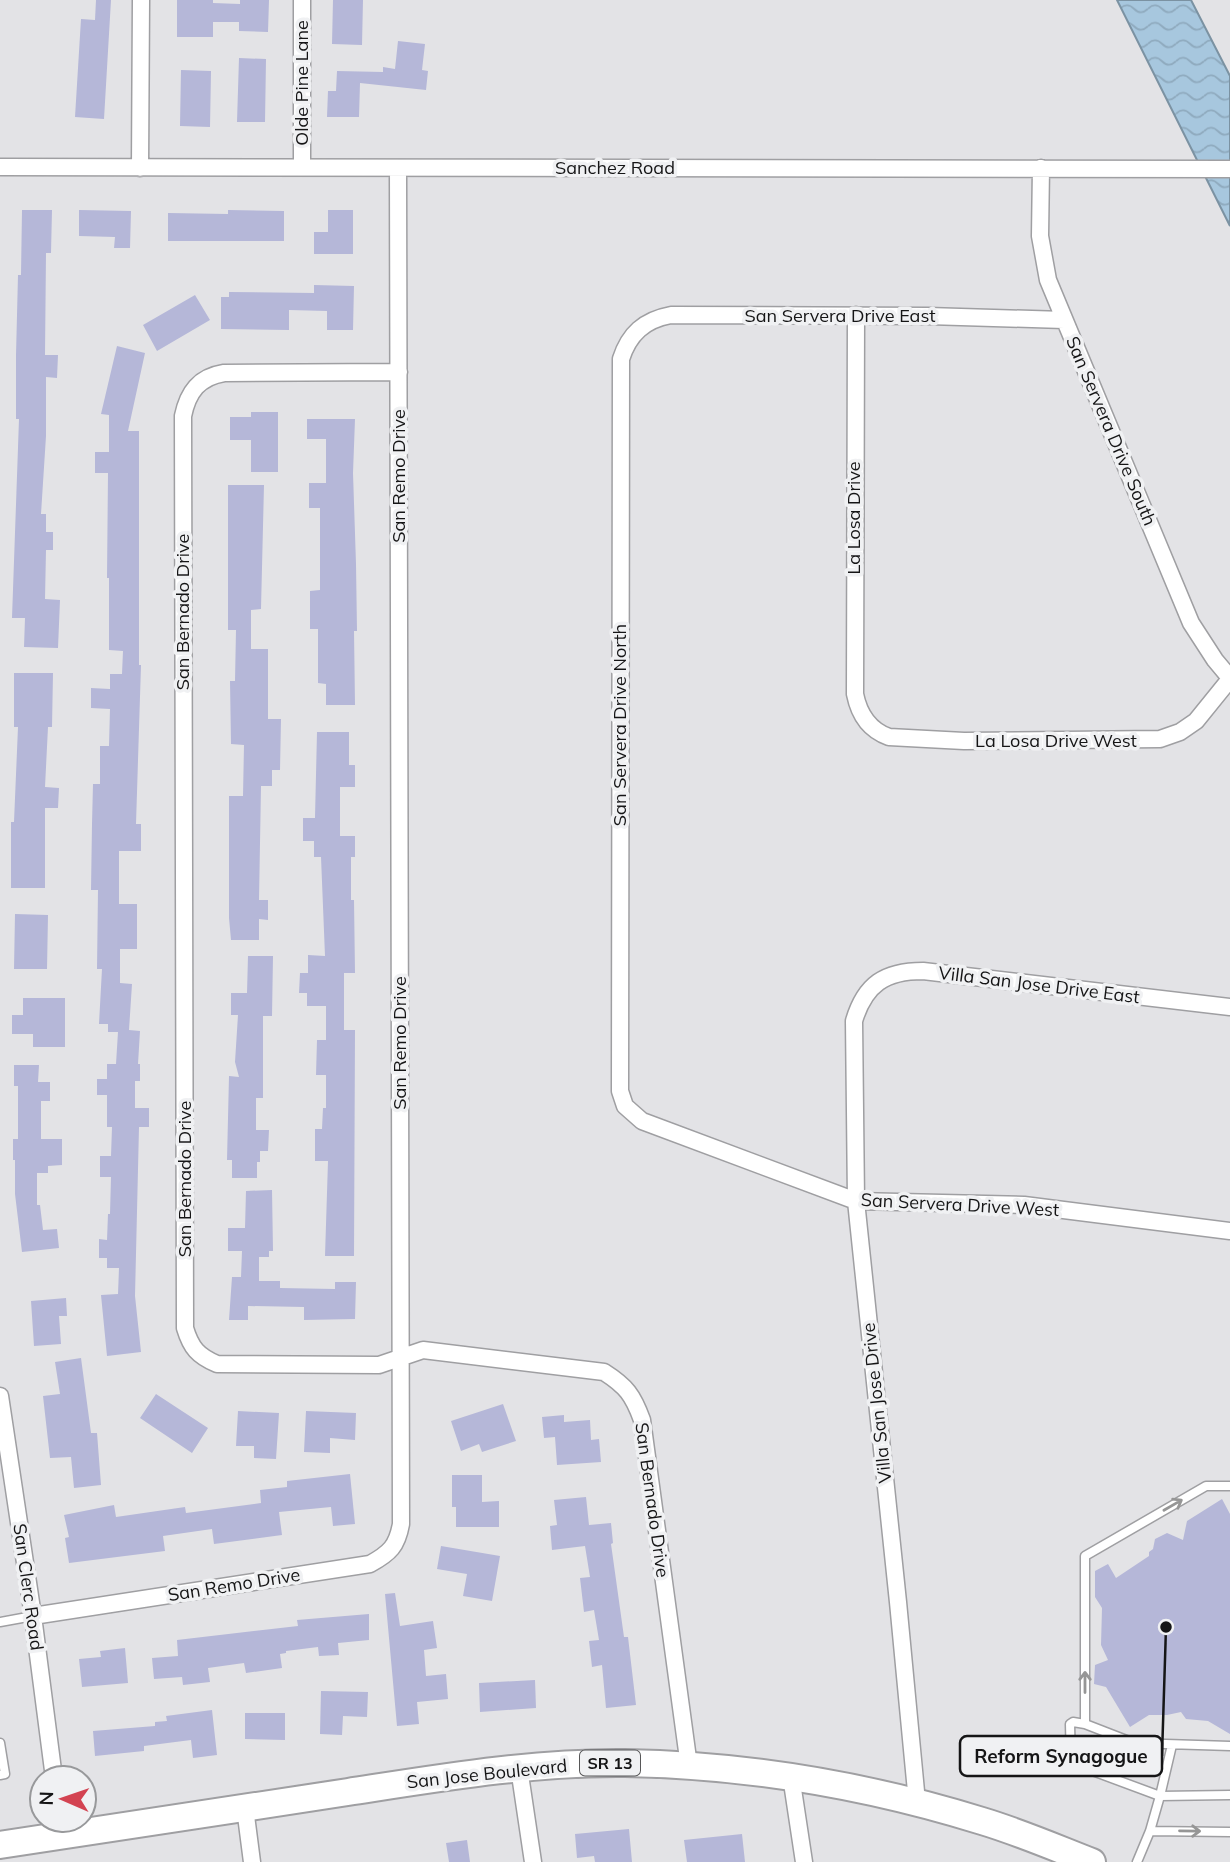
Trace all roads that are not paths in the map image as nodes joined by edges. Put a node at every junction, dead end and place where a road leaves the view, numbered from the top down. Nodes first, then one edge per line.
1 (141, 0) edge
2 (302, 0) edge
3 (0, 167) edge
4 (302, 167) junction
5 (140, 168) junction
6 (398, 168) junction
7 (1041, 168) junction
8 (1230, 169) edge
9 (856, 315) junction
10 (1064, 320) junction
11 (626, 344) joint
12 (399, 372) junction
13 (1230, 679) edge
14 (864, 719) joint
15 (859, 1003) joint
16 (1230, 1007) edge
17 (625, 1106) joint
18 (856, 1201) junction
19 (1230, 1231) edge
20 (400, 1357) junction
21 (0, 1396) edge
22 (1230, 1486) edge
23 (33, 1616) junction
24 (0, 1622) edge
25 (1085, 1724) junction
26 (0, 1743) edge
27 (1172, 1745) junction
28 (1230, 1746) edge
29 (52, 1764) edge
30 (689, 1766) junction
31 (519, 1768) junction
32 (0, 1775) edge
33 (791, 1776) junction
34 (1230, 1795) edge
35 (1160, 1796) junction
36 (916, 1802) junction
37 (244, 1808) junction
38 (98, 1824) edge
39 (1150, 1830) junction
40 (1230, 1832) edge
41 (47, 1834) edge
42 (11, 1850) edge
43 (1083, 1860) edge
44 (253, 1862) edge
45 (533, 1862) edge
46 (804, 1862) edge
47 (1137, 1862) edge

1 - 5 street
2 - 4 street, Olde Pine Lane
3 - 5 street, Sanchez Road
4 - 5 street, Sanchez Road
4 - 6 street, Sanchez Road
6 - 7 street, Sanchez Road
6 - 12 street, San Remo Drive
7 - 8 street, Sanchez Road
7 - 10 street, San Servera Drive South
9 - 10 street, San Servera Drive East
9 - 11 street, San Servera Drive East
9 - 14 street, La Losa Drive
10 - 13 street, San Servera Drive South
11 - 17 street, San Servera Drive North
12 - 20 street, San Remo Drive
12 - 20 street, San Bernado Drive
13 - 14 street, La Losa Drive West
15 - 16 street, Villa San Jose Drive East
15 - 18 street, Villa San Jose Drive
17 - 18 street, San Servera Drive West
18 - 19 street, San Servera Drive West
18 - 36 street, Villa San Jose Drive
20 - 23 street, San Remo Drive
20 - 30 street, San Bernado Drive
21 - 23 street, San Clerc Road
25 -> 22 lane
23 - 24 lane
23 - 29 street, San Clerc Road
25 - 27 lane
25 - 35 lane
26 - 32 lane
27 - 28 lane
27 - 35 lane
30 - 31 main road, San Jose Boulevard / SR 13
30 - 33 main road, San Jose Boulevard / SR 13
31 - 37 main road, San Jose Boulevard / SR 13
31 - 45 street
33 - 36 main road, San Jose Boulevard / SR 13
33 - 46 street
34 - 35 lane
35 - 39 lane
36 - 43 main road, San Jose Boulevard / SR 13
37 - 38 main road, San Jose Boulevard / SR 13
37 - 44 street
39 -> 40 lane
39 - 47 lane
41 - 42 main road, San Jose Boulevard / SR 13

